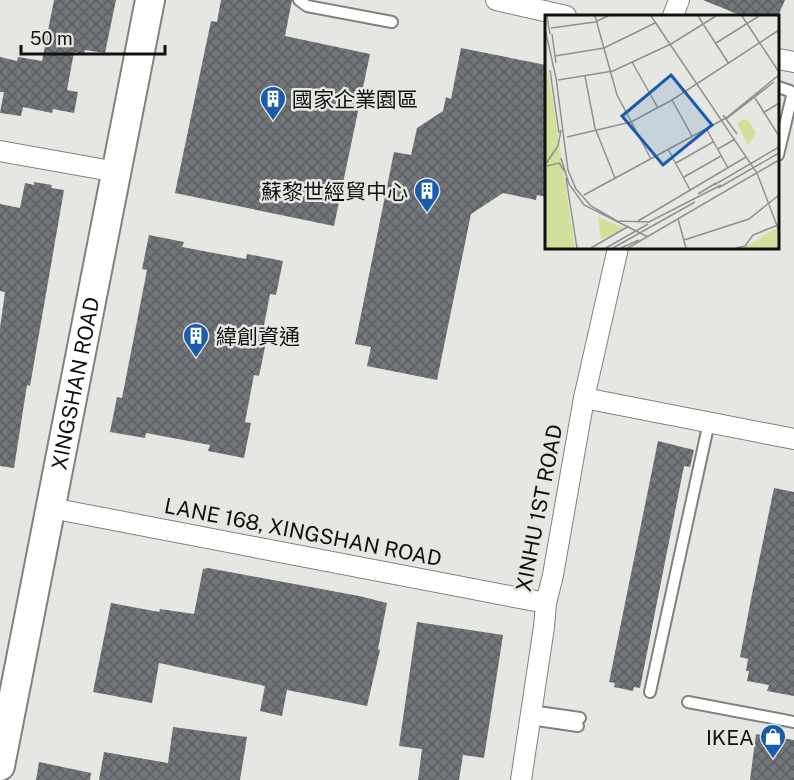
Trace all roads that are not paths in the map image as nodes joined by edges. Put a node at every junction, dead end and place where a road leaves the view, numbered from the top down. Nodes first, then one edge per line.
1 (150, 0) edge
2 (299, 0) edge
3 (496, 0) edge
4 (680, 0) edge
5 (562, 15) edge
6 (673, 15) edge
7 (392, 22) dead end
8 (779, 59) edge
9 (794, 62) edge
10 (779, 88) edge
11 (779, 147) edge
12 (0, 151) edge
13 (117, 172) junction
14 (618, 249) edge
15 (584, 399) junction
16 (709, 423) junction
17 (794, 439) edge
18 (51, 508) junction
19 (546, 603) junction
20 (650, 692) dead end
21 (7, 694) edge
22 (688, 702) dead end
23 (531, 715) junction
24 (579, 722) dead end
25 (794, 722) edge
26 (0, 766) edge
27 (521, 780) edge

1 - 13 street, XINGSHAN ROAD
2 - 7 lane
3 - 5 street
4 - 6 street
8 - 9 street
10 - 11 lane
12 - 13 street
13 - 18 street, XINGSHAN ROAD
14 - 15 street, XINHU 1ST ROAD
15 - 16 street
15 - 19 street, XINHU 1ST ROAD
16 - 17 street
16 - 20 lane
18 - 19 street, LANE 168, XINGSHAN ROAD
18 - 21 street, XINGSHAN ROAD
19 - 23 street, XINHU 1ST ROAD
21 - 26 street, XINGSHAN ROAD
22 - 25 lane
23 - 24 lane
23 - 27 street, XINHU 1ST ROAD

